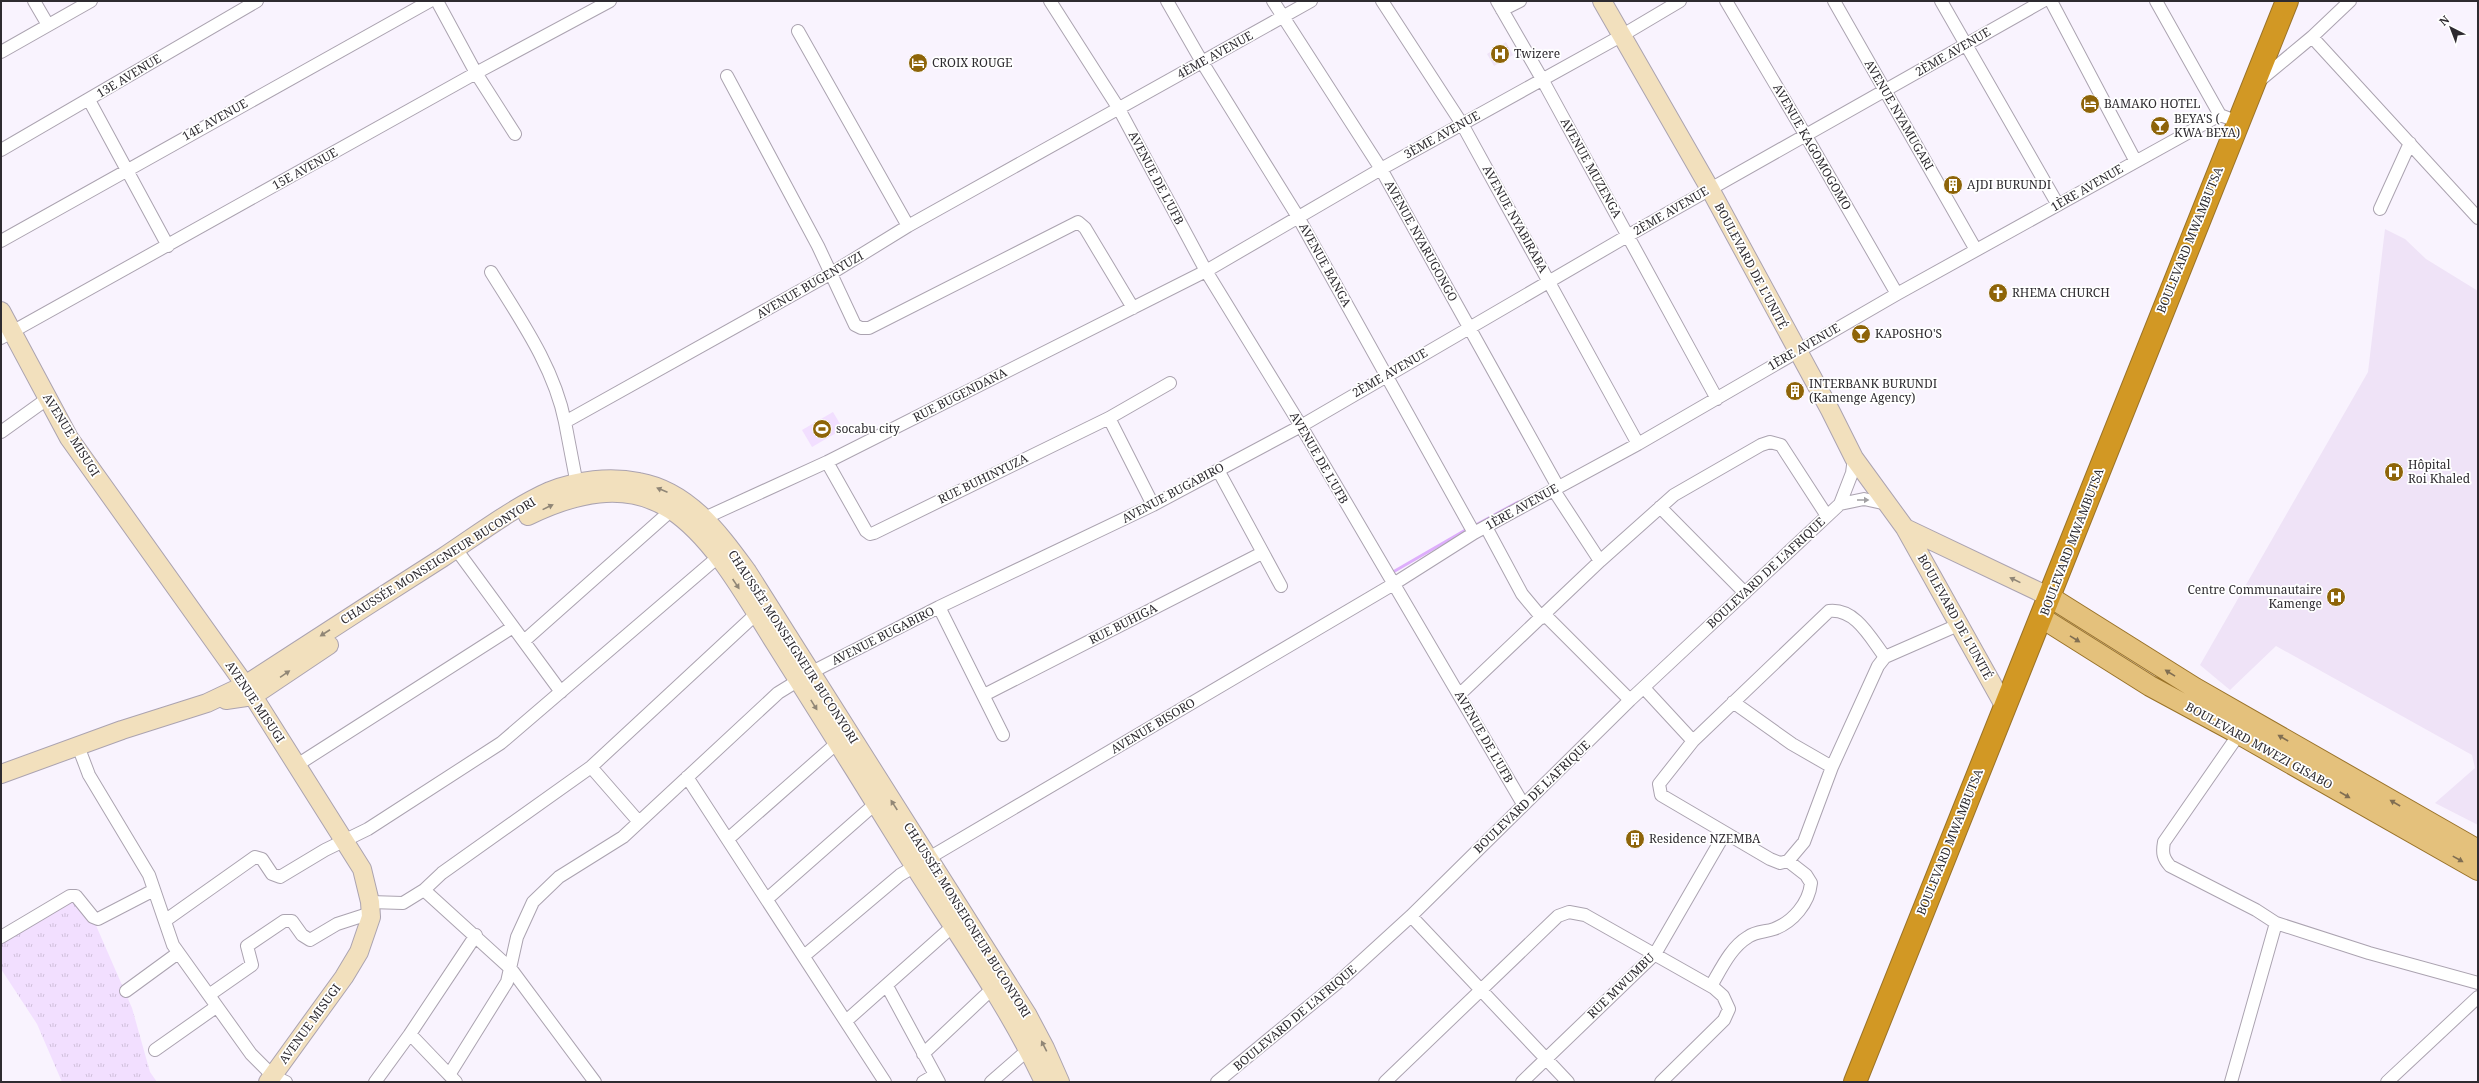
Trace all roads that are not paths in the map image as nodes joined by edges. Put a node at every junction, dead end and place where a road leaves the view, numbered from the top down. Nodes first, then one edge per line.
1 (34, 1) edge
2 (91, 1) edge
3 (257, 1) edge
4 (430, 1) edge
5 (437, 1) edge
6 (610, 1) edge
7 (1050, 1) edge
8 (1167, 1) edge
9 (1273, 1) edge
10 (1311, 1) edge
11 (1382, 1) edge
12 (1520, 1) edge
13 (1602, 1) edge
14 (1680, 1) edge
15 (1726, 1) edge
16 (1834, 1) edge
17 (1941, 1) edge
18 (2043, 1) edge
19 (2051, 1) edge
20 (2156, 1) edge
21 (2287, 1) edge
22 (2350, 1) edge
23 (1500, 6) edge
24 (1282, 17) junction
25 (48, 25) junction
26 (798, 31) dead end
27 (1621, 36) junction
28 (2312, 37) junction
29 (1966, 44) junction
30 (1, 52) edge
31 (1202, 62) junction
32 (476, 73) junction
33 (728, 76) dead end
34 (1542, 79) junction
35 (2253, 86) junction
36 (1886, 90) junction
37 (89, 100) junction
38 (1119, 109) junction
39 (2229, 118) junction
40 (1462, 124) junction
41 (515, 134) dead end
42 (1806, 136) junction
43 (2410, 144) junction
44 (1, 150) edge
45 (2136, 160) junction
46 (1381, 168) junction
47 (127, 169) junction
48 (1710, 189) junction
49 (2058, 205) junction
50 (2380, 209) dead end
51 (1298, 217) junction
52 (2478, 218) edge
53 (908, 226) junction
54 (1629, 235) junction
55 (1, 241) edge
56 (168, 246) junction
57 (1976, 250) junction
58 (1206, 271) junction
59 (491, 272) dead end
60 (830, 274) junction
61 (1550, 282) junction
62 (1896, 294) junction
63 (1133, 308) junction
64 (1, 311) edge
65 (1469, 328) junction
66 (7, 335) edge
67 (1796, 351) junction
68 (1386, 375) junction
69 (1170, 383) dead end
70 (1718, 399) junction
71 (49, 402) junction
72 (1108, 418) junction
73 (565, 422) junction
74 (1300, 426) junction
75 (1, 432) edge
76 (1638, 444) junction
77 (1854, 458) junction
78 (827, 462) junction
79 (1218, 470) junction
80 (1556, 488) junction
81 (578, 489) junction
82 (1840, 504) junction
83 (1887, 504) junction
84 (677, 505) junction
85 (1153, 505) junction
86 (1660, 507) junction
87 (1827, 516) junction
88 (698, 521) junction
89 (1486, 527) junction
90 (1905, 528) junction
91 (1474, 533) junction
92 (459, 553) junction
93 (1262, 553) junction
94 (718, 557) junction
95 (1600, 561) junction
96 (1392, 585) junction
97 (1281, 586) dead end
98 (1745, 593) junction
99 (2050, 597) junction
100 (940, 607) junction
101 (756, 614) junction
102 (1543, 617) junction
103 (2042, 618) junction
104 (1958, 624) junction
105 (513, 627) junction
106 (524, 641) junction
107 (1885, 657) junction
108 (805, 676) junction
109 (1644, 688) junction
110 (249, 690) junction
111 (562, 692) junction
112 (984, 695) junction
113 (1459, 695) junction
114 (1630, 700) junction
115 (1733, 702) junction
116 (2005, 707) junction
117 (2239, 734) junction
118 (1003, 735) dead end
119 (1693, 741) junction
120 (838, 743) junction
121 (78, 746) junction
122 (297, 765) junction
123 (591, 766) junction
124 (1832, 767) junction
125 (1, 774) edge
126 (687, 776) junction
127 (875, 804) junction
128 (1523, 804) junction
129 (639, 822) junction
130 (2415, 824) junction
131 (1725, 833) junction
132 (728, 839) junction
133 (345, 841) junction
134 (2478, 850) edge
135 (1788, 861) junction
136 (921, 863) junction
137 (2478, 870) edge
138 (154, 890) junction
139 (424, 890) junction
140 (767, 899) junction
141 (370, 908) junction
142 (1411, 916) junction
143 (166, 920) junction
144 (2276, 923) junction
145 (953, 926) junction
146 (476, 935) junction
147 (1, 937) edge
148 (178, 953) junction
149 (1655, 954) junction
150 (804, 956) junction
151 (511, 969) junction
152 (2478, 983) edge
153 (888, 986) junction
154 (1712, 986) junction
155 (993, 988) junction
156 (1481, 991) junction
157 (126, 992) dead end
158 (209, 994) junction
159 (2478, 998) edge
160 (216, 1007) junction
161 (846, 1021) junction
162 (410, 1034) junction
163 (1028, 1049) junction
164 (155, 1050) dead end
165 (923, 1054) junction
166 (1546, 1059) junction
167 (453, 1078) edge
168 (937, 1078) edge
169 (276, 1080) edge
170 (375, 1082) edge
171 (595, 1082) edge
172 (885, 1082) edge
173 (923, 1082) edge
174 (991, 1082) edge
175 (1044, 1082) edge
176 (1060, 1082) edge
177 (1217, 1082) edge
178 (1385, 1082) edge
179 (1522, 1082) edge
180 (1568, 1082) edge
181 (1661, 1082) edge
182 (1856, 1082) edge
183 (2231, 1082) edge
184 (2387, 1082) edge

1 - 25 street
2 - 25 street
3 - 37 street, 13E AVENUE
4 - 47 street, 14E AVENUE
5 - 32 street
6 - 32 street, 15E AVENUE
7 - 38 street, AVENUE DE L'UFB
8 - 31 street, AVENUE BANGA
9 - 24 street, AVENUE NYARUGONGO
10 - 24 street, 4ÈME AVENUE
11 - 40 street, AVENUE NYABIRABA
12 - 23 street
13 - 27 street, BOULEVARD DE L'UNITÉ
14 - 27 street, 3ÈME AVENUE
15 - 42 street, AVENUE KAGOMOGOMO
16 - 36 street, AVENUE NYAMUGARI
17 - 29 street
18 - 29 street, 2ÈME AVENUE
19 - 45 street
20 - 39 street
21 - 35 highway, BOULEVARD MWAMBUTSA
22 - 28 street
23 - 34 street, AVENUE MUZENGA
24 - 31 street, 4ÈME AVENUE
24 - 46 street, AVENUE NYARUGONGO
25 - 30 street
26 - 53 street
27 - 34 street, 3ÈME AVENUE
27 - 48 street, BOULEVARD DE L'UNITÉ
28 - 35 street
28 - 43 street
29 - 36 street, 2ÈME AVENUE
29 - 49 street
31 - 38 street, 4ÈME AVENUE
31 - 51 street, AVENUE BANGA
32 - 41 street
32 - 56 street, 15E AVENUE
33 - 60 street
34 - 40 street, 3ÈME AVENUE
34 - 54 street, AVENUE MUZENGA
35 - 39 highway, BOULEVARD MWAMBUTSA
36 - 42 street, 2ÈME AVENUE
36 - 57 street, AVENUE NYAMUGARI
37 - 44 street, 13E AVENUE
37 - 47 street
38 - 53 street, AVENUE BUGENYUZI
38 - 58 street, AVENUE DE L'UFB
39 - 45 street, 1ÈRE AVENUE
39 - 99 highway, BOULEVARD MWAMBUTSA
40 - 46 street, 3ÈME AVENUE
40 - 61 street, AVENUE NYABIRABA
42 - 48 street, 2ÈME AVENUE
42 - 62 street, AVENUE KAGOMOGOMO
43 - 50 street
43 - 52 street
45 - 49 street, 1ÈRE AVENUE
46 - 51 street, 3ÈME AVENUE
46 - 65 street, AVENUE NYARUGONGO
47 - 55 street, 14E AVENUE
47 - 56 street
48 - 54 street, 2ÈME AVENUE
48 - 67 street, BOULEVARD DE L'UNITÉ
49 - 57 street, 1ÈRE AVENUE
51 - 58 street, 3ÈME AVENUE
51 - 68 street, AVENUE BANGA
53 - 60 street, AVENUE BUGENYUZI
54 - 61 street, 2ÈME AVENUE
54 - 70 street, AVENUE MUZENGA
56 - 66 street, 15E AVENUE
57 - 62 street, 1ÈRE AVENUE
58 - 63 street, RUE BUGENDANA
58 - 74 street, AVENUE DE L'UFB
59 - 73 street
60 - 63 street
60 - 73 street, AVENUE BUGENYUZI
61 - 65 street, 2ÈME AVENUE
61 - 76 street, AVENUE NYABIRABA
62 - 67 street, 1ÈRE AVENUE
63 - 78 street, RUE BUGENDANA
64 - 66 street, AVENUE MISUGI
65 - 68 street, 2ÈME AVENUE
65 - 80 street, AVENUE NYARUGONGO
66 - 71 street, AVENUE MISUGI
67 - 70 street, 1ÈRE AVENUE
67 - 77 street, BOULEVARD DE L'UNITÉ
68 - 74 street, 2ÈME AVENUE
68 - 91 street, AVENUE BANGA
69 - 72 street, RUE BUHINYUZA
70 - 76 street, 1ÈRE AVENUE
71 - 75 street
71 - 110 street, AVENUE MISUGI
72 - 78 street, RUE BUHINYUZA
72 - 85 street
73 - 81 street
74 - 79 street, AVENUE BUGABIRO
74 - 96 street, AVENUE DE L'UFB
76 - 80 street, 1ÈRE AVENUE
77 - 82 street, BOULEVARD DE L'AFRIQUE
77 - 83 street, BOULEVARD DE L'UNITÉ
78 - 88 street, RUE BUGENDANA
79 - 85 street, AVENUE BUGABIRO
79 - 93 street
80 - 89 street, 1ÈRE AVENUE
80 - 95 street, AVENUE NYARUGONGO
81 - 84 street, CHAUSSÉE MONSEIGNEUR BUCONYORI
81 - 92 street, CHAUSSÉE MONSEIGNEUR BUCONYORI
82 -> 83 street
82 - 87 street, BOULEVARD DE L'AFRIQUE
83 - 90 street, BOULEVARD DE L'UNITÉ
84 - 88 street, CHAUSSÉE MONSEIGNEUR BUCONYORI
84 - 106 street
85 - 100 street, AVENUE BUGABIRO
86 - 87 street
86 - 95 street
86 - 98 street
87 - 98 street, BOULEVARD DE L'AFRIQUE
88 - 94 street, CHAUSSÉE MONSEIGNEUR BUCONYORI
88 - 108 street, CHAUSSÉE MONSEIGNEUR BUCONYORI
89 - 91 street, 1ÈRE AVENUE
89 - 102 street
99 -> 90 street, BOULEVARD DE L'UNITÉ
90 - 104 street, BOULEVARD DE L'UNITÉ
91 - 96 street, 1ÈRE AVENUE
92 - 105 street
92 - 110 street, CHAUSSÉE MONSEIGNEUR BUCONYORI
93 - 97 street
93 - 112 street, RUE BUHIGA
94 -> 101 street, CHAUSSÉE MONSEIGNEUR BUCONYORI
94 - 111 street
95 - 102 street
96 - 113 street, AVENUE DE L'UFB
96 - 136 street, AVENUE BISORO
98 - 109 street, BOULEVARD DE L'AFRIQUE
99 - 103 highway, BOULEVARD MWAMBUTSA
130 -> 99 main road, BOULEVARD MWEZI GISABO
100 - 108 street, AVENUE BUGABIRO
100 - 112 street
101 - 108 street, CHAUSSÉE MONSEIGNEUR BUCONYORI
101 - 123 street
102 - 113 street
102 - 114 street
103 - 116 highway, BOULEVARD MWAMBUTSA
103 -> 117 main road, BOULEVARD MWEZI GISABO
104 - 107 street
104 - 116 street, BOULEVARD DE L'UNITÉ
105 - 106 street
105 - 122 street
106 - 111 street
107 - 115 street
107 - 124 street
108 -> 120 street, CHAUSSÉE MONSEIGNEUR BUCONYORI
108 - 126 street, AVENUE BUGABIRO
136 -> 108 street, CHAUSSÉE MONSEIGNEUR BUCONYORI
109 - 114 street, BOULEVARD DE L'AFRIQUE
109 - 119 street
110 - 121 street, CHAUSSÉE MONSEIGNEUR BUCONYORI
110 - 122 street, AVENUE MISUGI
111 - 133 street
112 - 118 street
113 - 128 street, AVENUE DE L'UFB
114 - 128 street, BOULEVARD DE L'AFRIQUE
115 - 119 street
115 - 124 street
116 - 182 highway, BOULEVARD MWAMBUTSA
117 -> 130 main road, BOULEVARD MWEZI GISABO
117 - 144 street
119 - 131 street
120 - 127 street, CHAUSSÉE MONSEIGNEUR BUCONYORI
120 - 132 street
121 - 125 street, CHAUSSÉE MONSEIGNEUR BUCONYORI
121 - 138 street
122 - 133 street, AVENUE MISUGI
123 - 129 street
123 - 139 street
124 - 135 street
126 - 129 street, AVENUE BUGABIRO
126 - 132 street
127 - 136 street, CHAUSSÉE MONSEIGNEUR BUCONYORI
127 - 140 street
128 - 142 street, BOULEVARD DE L'AFRIQUE
129 - 151 street, AVENUE BUGABIRO
130 - 134 main road, BOULEVARD MWEZI GISABO
130 -> 137 main road, BOULEVARD MWEZI GISABO
131 - 135 street
131 - 149 street, RUE MWUMBU
132 - 140 street
133 - 141 street, AVENUE MISUGI
133 - 143 street
135 - 154 street
136 - 145 street, CHAUSSÉE MONSEIGNEUR BUCONYORI
136 - 150 street, AVENUE BISORO
176 -> 136 street, CHAUSSÉE MONSEIGNEUR BUCONYORI
138 - 143 street
138 - 147 street
139 - 141 street
139 - 146 street
140 - 150 street
141 - 158 street
141 - 169 street, AVENUE MISUGI
142 - 156 street
142 - 177 street, BOULEVARD DE L'AFRIQUE
143 - 148 street
144 - 152 street
144 - 183 street
145 - 153 street
145 - 155 street, CHAUSSÉE MONSEIGNEUR BUCONYORI
146 - 151 street
146 - 162 street
148 - 157 street
148 - 158 street
149 - 154 street
149 - 156 street
149 - 166 street, RUE MWUMBU
150 - 161 street
151 - 167 street, AVENUE BUGABIRO
151 - 171 street
153 - 161 street
153 - 165 street
154 - 181 street
155 - 163 street, CHAUSSÉE MONSEIGNEUR BUCONYORI
155 - 165 street
156 - 166 street
156 - 178 street
158 - 160 street
159 - 184 street
160 - 164 street
160 - 169 street
161 - 172 street
162 - 167 street
162 - 170 street
163 - 174 street
163 - 175 street, CHAUSSÉE MONSEIGNEUR BUCONYORI
165 - 168 street
166 - 179 street, RUE MWUMBU
166 - 180 street
168 - 173 street

